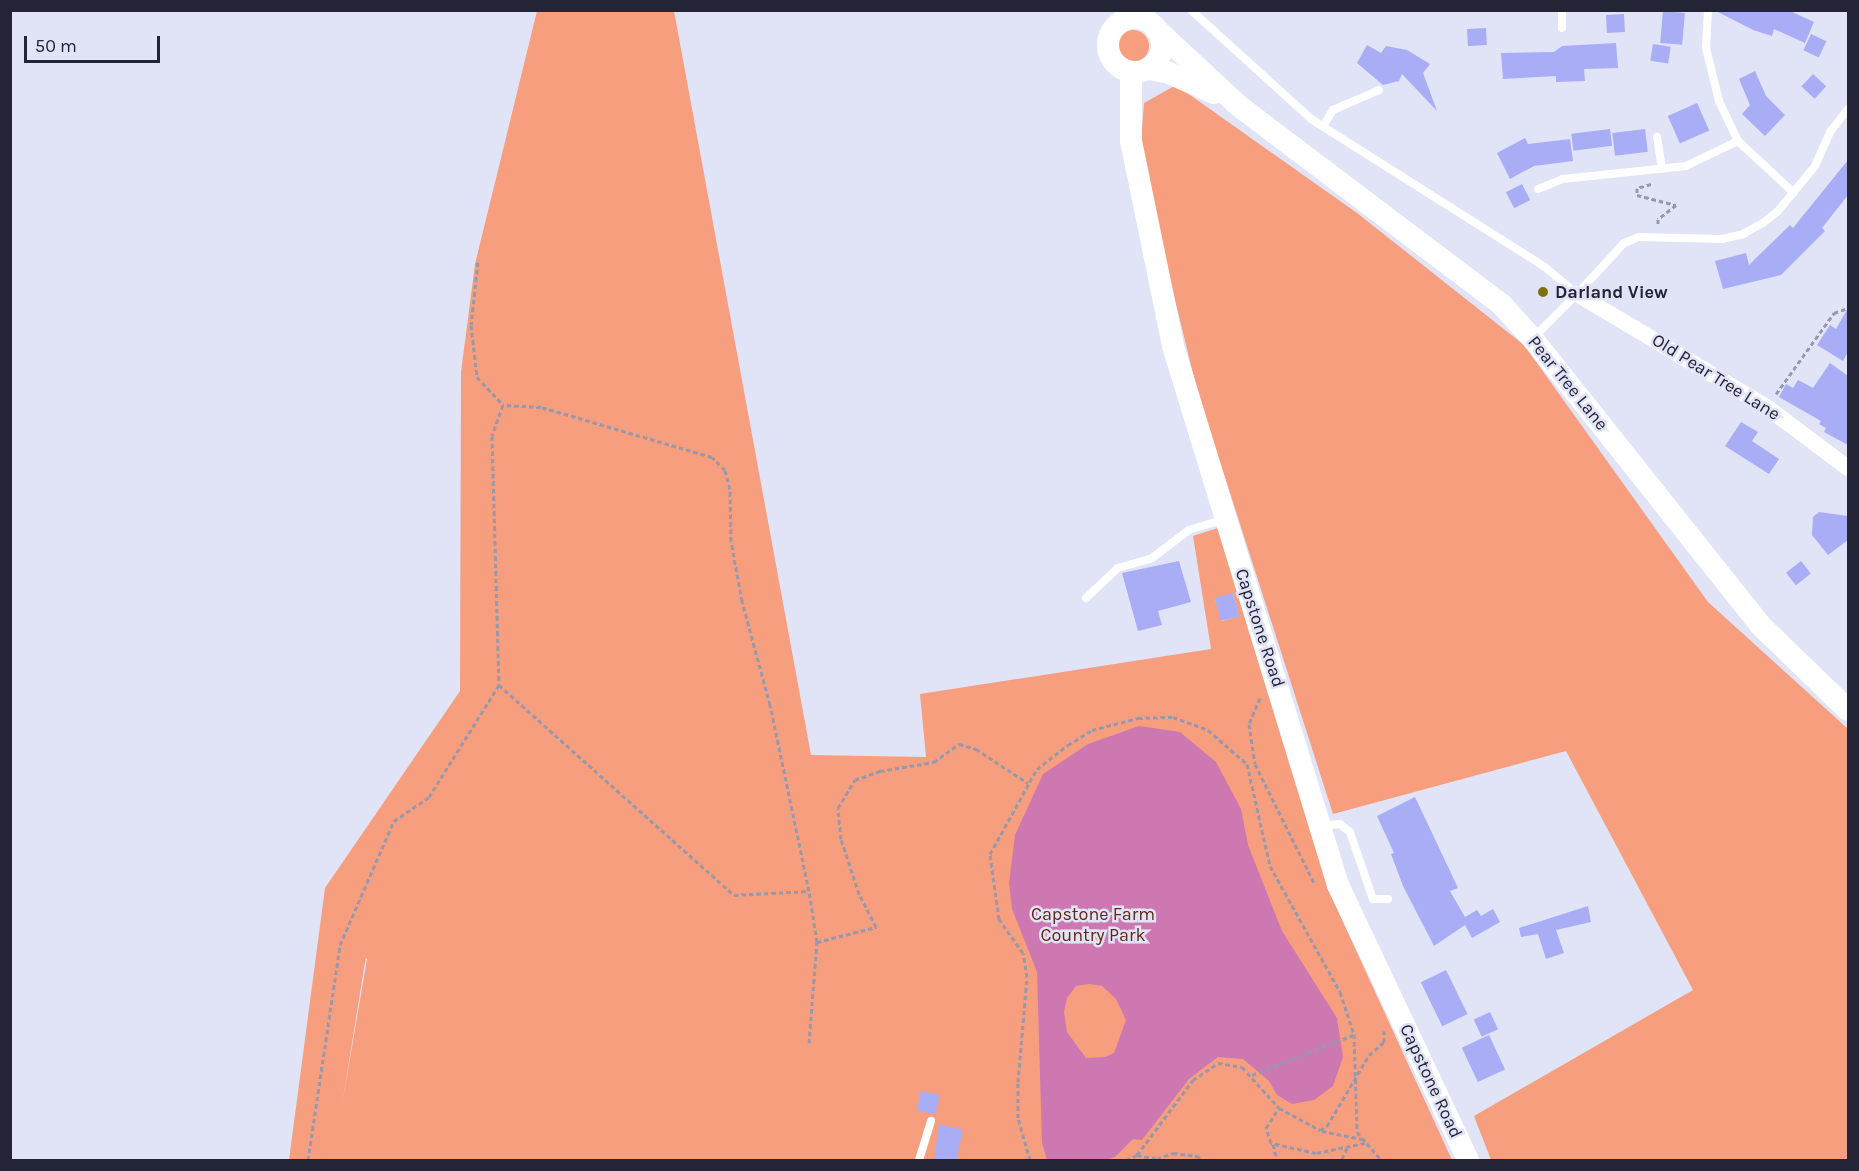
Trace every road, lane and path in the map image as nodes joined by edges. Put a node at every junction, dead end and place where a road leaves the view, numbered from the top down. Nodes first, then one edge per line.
1 (1107, 10) edge
2 (1191, 10) edge
3 (1562, 10) edge
4 (1708, 10) edge
5 (1143, 19) edge
6 (1562, 28) dead end
7 (1111, 33) junction
8 (1140, 70) junction
9 (1379, 90) dead end
10 (1239, 106) junction
11 (1848, 110) edge
12 (1323, 126) junction
13 (1658, 137) dead end
14 (1738, 141) junction
15 (1662, 169) junction
16 (1651, 171) junction
17 (1538, 189) dead end
18 (1794, 193) junction
19 (1660, 218) dead end
20 (478, 262) dead end
21 (1577, 294) junction
22 (1848, 308) edge
23 (1532, 338) junction
24 (503, 405) junction
25 (1768, 408) junction
26 (1848, 468) edge
27 (1225, 518) junction
28 (1086, 598) dead end
29 (1278, 679) junction
30 (499, 685) junction
31 (1848, 710) edge
32 (1028, 783) junction
33 (1320, 826) junction
34 (809, 891) junction
35 (1320, 894) dead end
36 (1388, 898) dead end
37 (817, 942) junction
38 (1384, 1026) dead end
39 (1354, 1034) junction
40 (809, 1043) dead end
41 (1252, 1075) junction
42 (1354, 1081) junction
43 (1279, 1108) junction
44 (932, 1121) dead end
45 (1320, 1130) junction
46 (1363, 1139) junction
47 (1366, 1143) junction
48 (1273, 1144) junction
49 (1347, 1148) junction
50 (1137, 1155) junction
51 (1276, 1156) dead end
52 (1170, 1159) edge
53 (1342, 1159) edge
54 (308, 1161) edge
55 (919, 1161) edge
56 (1030, 1161) edge
57 (1126, 1161) edge
58 (1199, 1161) edge
59 (1381, 1161) edge
60 (1468, 1161) edge

1 - 7 street
2 - 12 lane
3 - 6 lane
4 - 14 lane
5 - 7 street
5 - 8 street
5 - 10 street, Pear Tree Lane
7 - 8 street
8 - 10 street, Pear Tree Lane
8 - 27 street, Capstone Road
9 - 12 lane
10 - 23 street, Pear Tree Lane
11 - 18 lane
12 - 21 lane
13 - 15 lane
14 - 15 lane
14 - 18 lane
15 - 16 lane
16 - 17 lane
16 - 19 path
18 - 21 lane
20 - 24 path
21 - 23 lane
21 - 25 street, Old Pear Tree Lane
22 - 25 path
23 - 31 street, Pear Tree Lane
24 - 30 path
24 - 34 path
25 - 26 street, Old Pear Tree Lane
27 - 28 lane
27 - 29 street, Capstone Road
29 - 33 street, Capstone Road
29 - 35 path
30 - 34 path
30 - 54 path
32 - 37 path
32 - 39 path
32 - 56 path
33 - 36 lane
33 - 60 street, Capstone Road
34 - 37 path
37 - 40 path
38 - 42 path
39 - 41 path
39 - 42 path
41 - 43 path
41 - 50 path
42 - 45 path
42 - 46 path
43 - 45 path
43 - 48 path
44 - 55 lane
45 - 46 path
46 - 47 path
47 - 49 path
47 - 59 path
48 - 49 path
48 - 51 path
49 - 53 path
50 - 52 path
50 - 57 path
52 - 58 path

